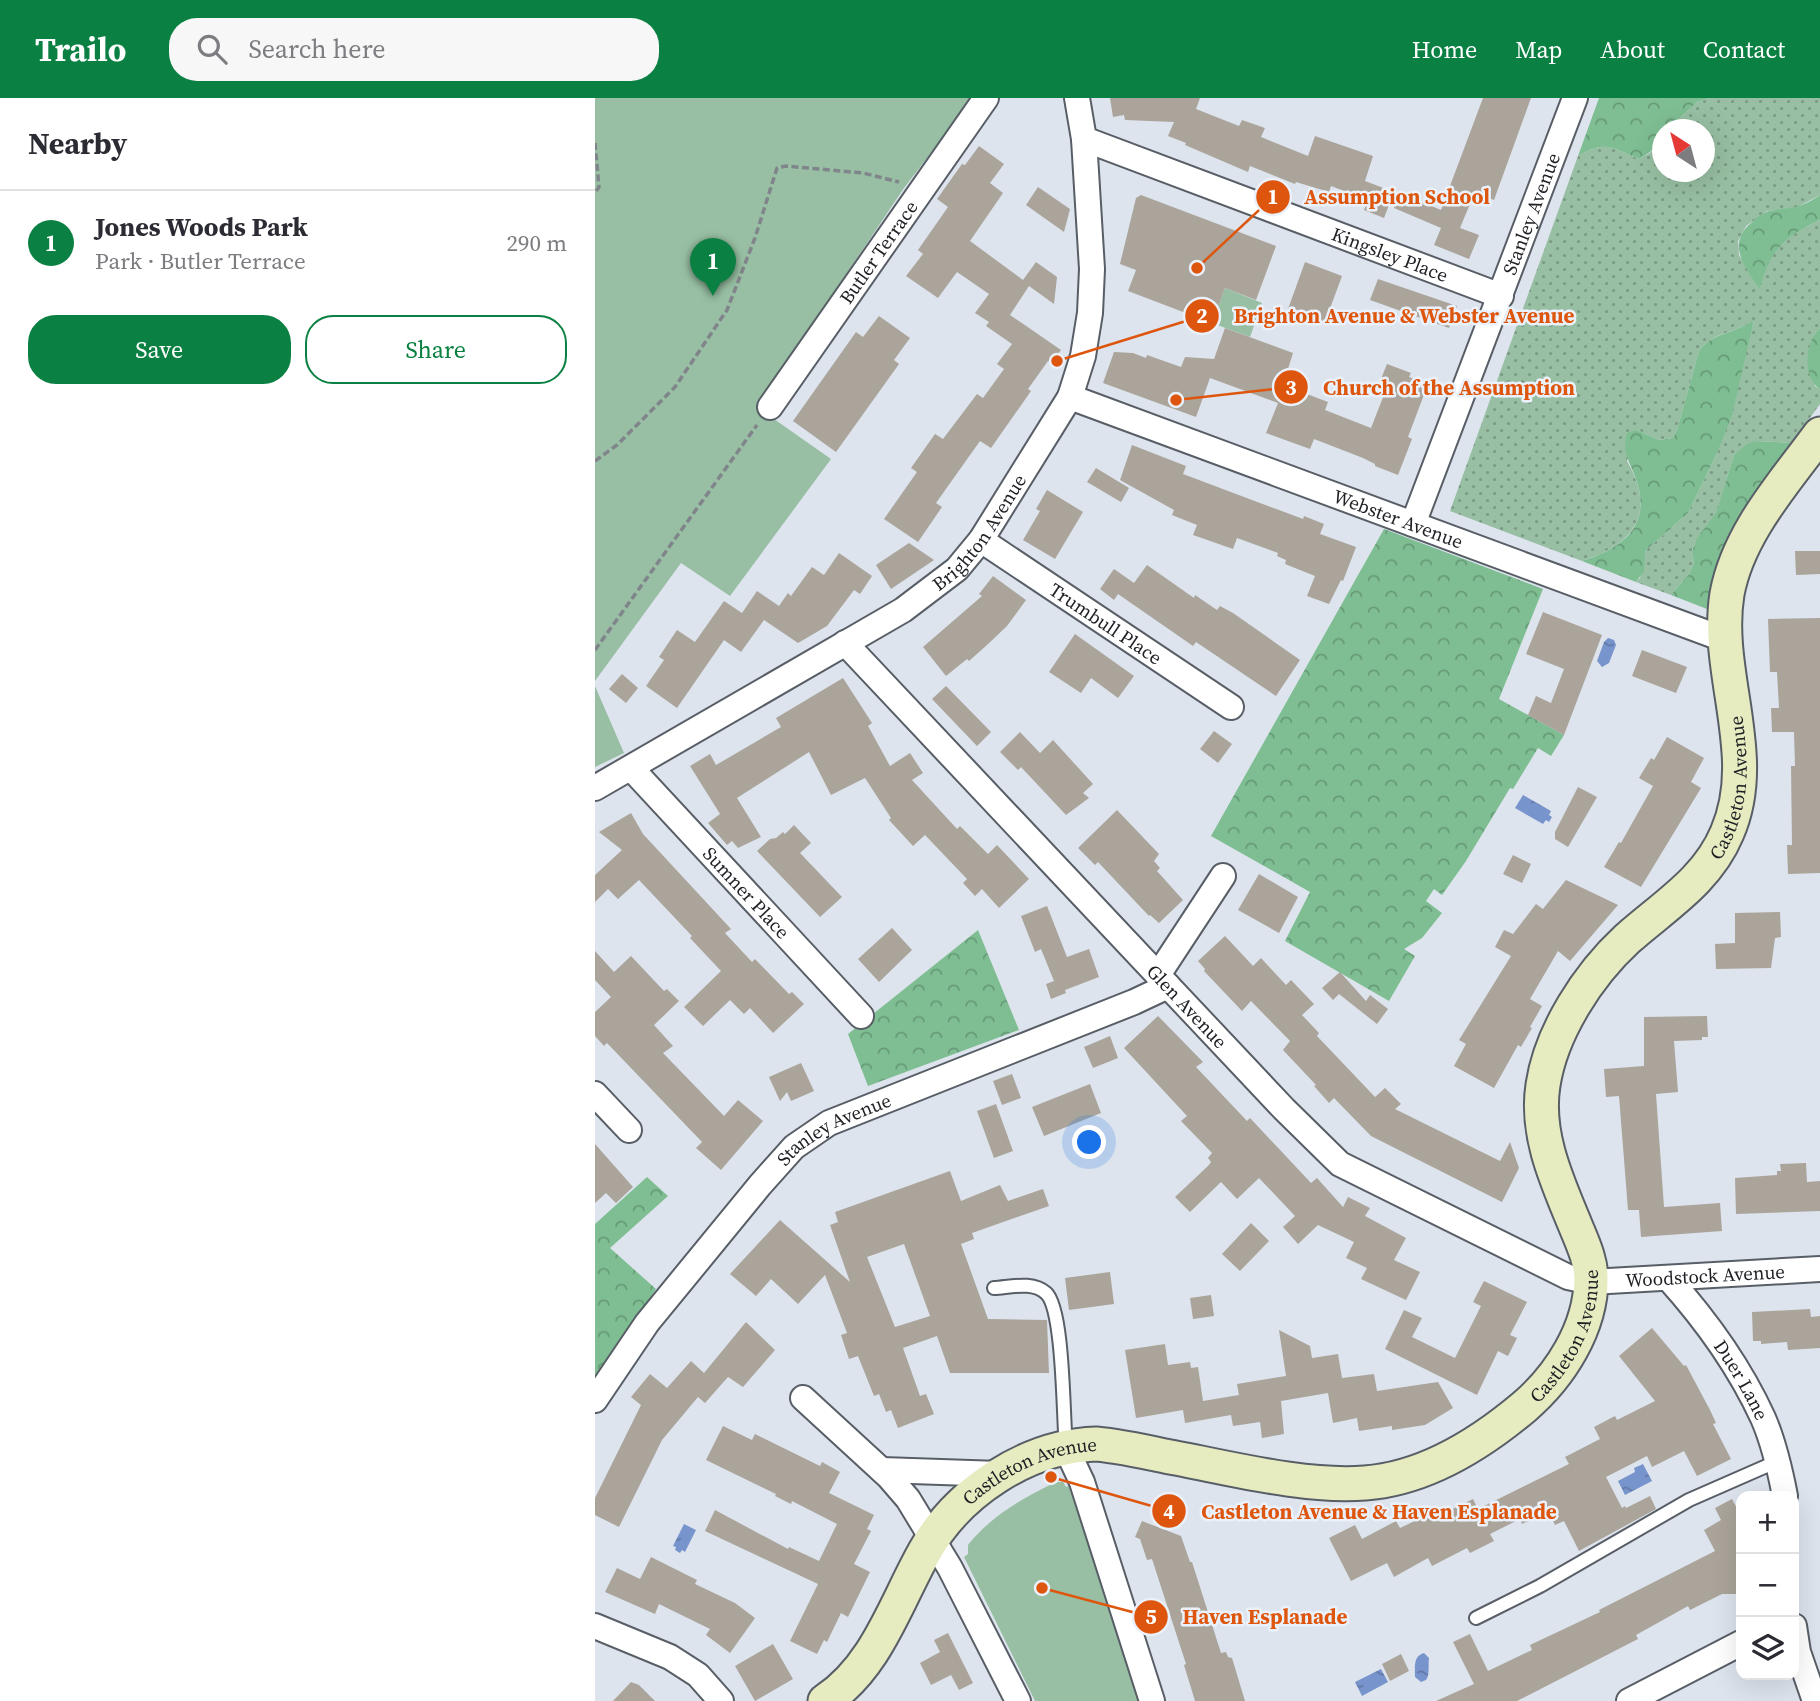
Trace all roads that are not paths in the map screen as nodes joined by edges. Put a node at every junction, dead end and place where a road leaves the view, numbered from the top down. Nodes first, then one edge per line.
1 (986, 98) edge
2 (1077, 98) edge
3 (1575, 98) edge
4 (1084, 139) junction
5 (1501, 296) junction
6 (1070, 397) junction
7 (769, 407) road end
8 (1820, 434) edge
9 (1413, 524) junction
10 (981, 540) junction
11 (1726, 640) junction
12 (845, 643) junction
13 (1231, 707) dead end
14 (631, 768) junction
15 (595, 788) edge
16 (1223, 876) dead end
17 (1163, 981) junction
18 (861, 1016) dead end
19 (595, 1094) edge
20 (629, 1130) dead end
21 (1820, 1269) edge
22 (1668, 1278) junction
23 (1591, 1282) junction
24 (994, 1288) dead end
25 (803, 1398) dead end
26 (595, 1400) edge
27 (1066, 1448) junction
28 (1778, 1461) junction
29 (882, 1470) junction
30 (1000, 1475) junction
31 (1785, 1491) edge
32 (932, 1539) junction
33 (1476, 1618) dead end
34 (595, 1626) edge
35 (1736, 1646) edge
36 (1799, 1655) edge
37 (721, 1701) edge
38 (824, 1701) edge
39 (1018, 1701) edge
40 (1152, 1701) edge
41 (1629, 1701) edge
42 (1815, 1701) edge

1 - 7 street, Butler Terrace
2 - 4 street, Brighton Avenue
3 - 5 street, Stanley Avenue
4 - 5 street, Kingsley Place
4 - 6 street, Brighton Avenue
5 - 9 street, Stanley Avenue
6 - 9 street, Webster Avenue
6 - 10 street, Brighton Avenue
8 - 11 street, Castleton Avenue
9 - 11 street, Webster Avenue
10 - 12 street, Brighton Avenue
10 - 13 street, Trumbull Place
11 - 23 street, Castleton Avenue
12 - 14 street, Brighton Avenue
12 - 17 street, Glen Avenue
14 - 15 street, Brighton Avenue
14 - 18 street, Sumner Place
16 - 17 street
17 - 23 street, Glen Avenue
17 - 26 street, Stanley Avenue
19 - 20 street
21 - 22 street, Woodstock Avenue
22 - 23 street, Woodstock Avenue
22 - 28 street, Duer Lane
23 - 27 street, Castleton Avenue
24 - 27 lane
25 - 29 street
27 - 30 street, Castleton Avenue
27 - 40 street
28 - 31 street, Duer Lane
28 - 33 lane
29 - 30 street
29 - 32 street
30 - 32 street, Castleton Avenue
32 - 38 street, Castleton Avenue
32 - 39 street
34 - 37 street
35 - 41 street
36 - 42 street

